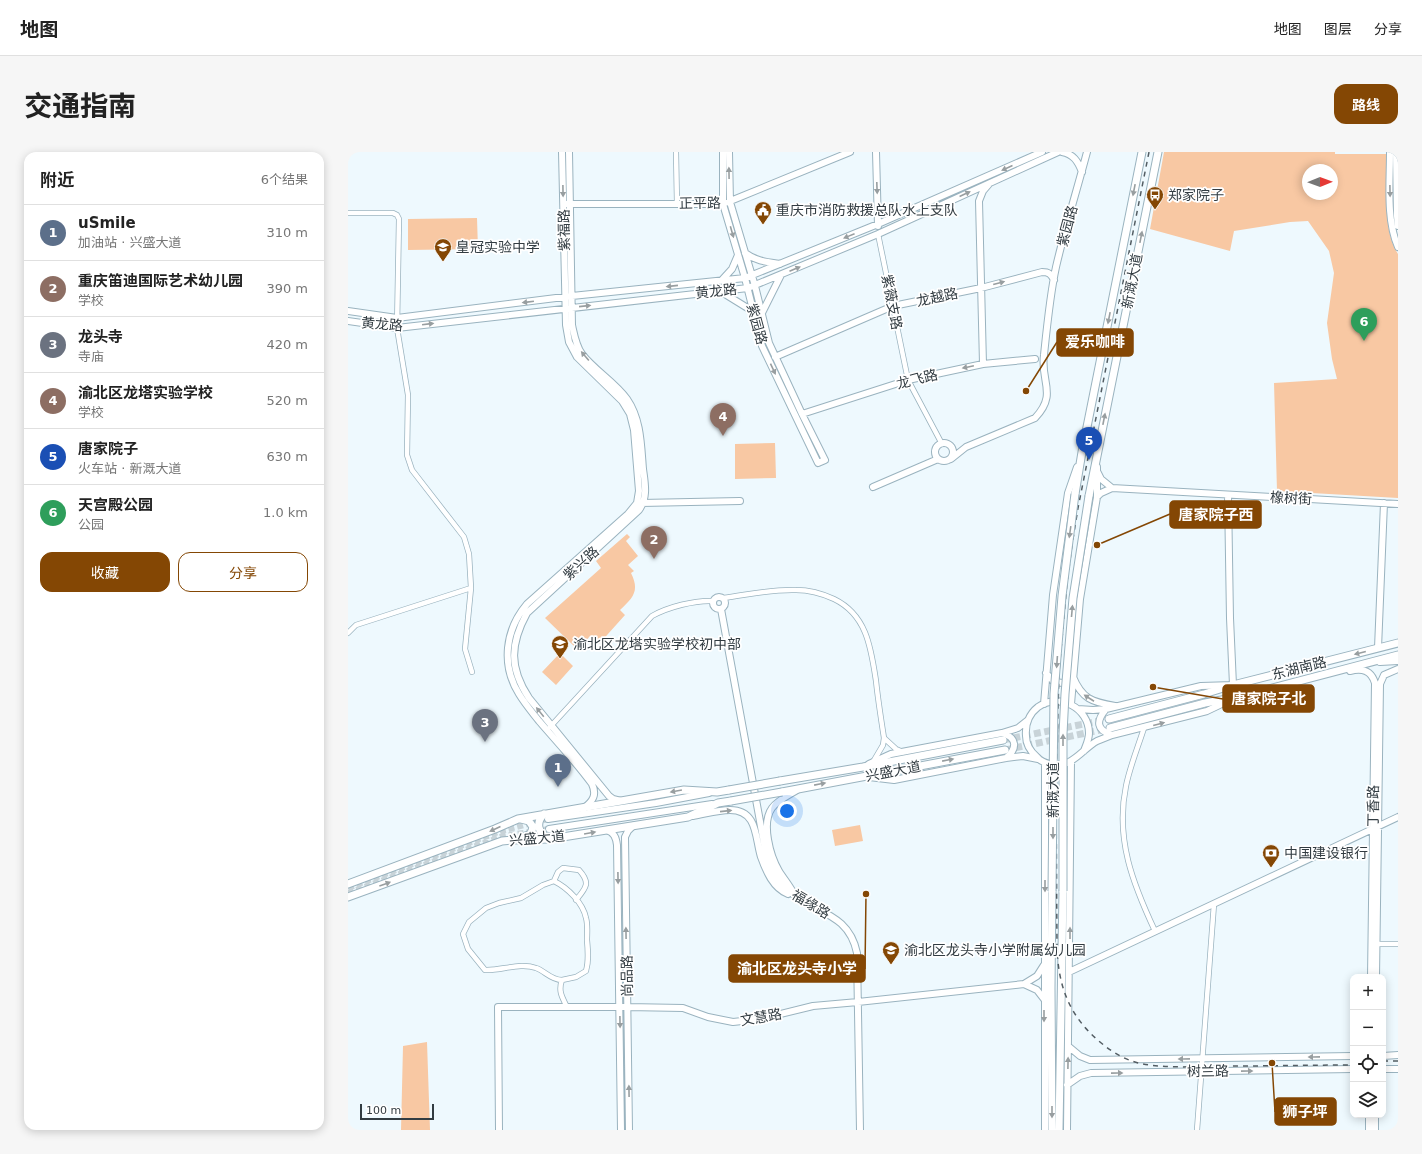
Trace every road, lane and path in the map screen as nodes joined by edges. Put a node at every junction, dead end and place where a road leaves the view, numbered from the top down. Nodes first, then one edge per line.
1 (562, 152) edge
2 (569, 152) edge
3 (676, 152) edge
4 (723, 152) edge
5 (729, 152) edge
6 (850, 152) edge
7 (876, 152) edge
8 (1042, 152) edge
9 (1058, 152) edge
10 (1062, 152) edge
11 (1087, 152) edge
12 (1142, 152) edge
13 (1158, 152) edge
14 (1390, 152) edge
15 (1396, 152) edge
16 (1082, 172) junction
17 (993, 181) junction
18 (727, 203) junction
19 (567, 204) junction
20 (677, 204) junction
21 (877, 208) junction
22 (348, 213) edge
23 (878, 224) junction
24 (1398, 226) edge
25 (867, 229) junction
26 (878, 234) junction
27 (1398, 247) edge
28 (745, 253) junction
29 (738, 254) junction
30 (781, 264) junction
31 (781, 275) junction
32 (752, 276) junction
33 (745, 278) junction
34 (1054, 280) junction
35 (721, 281) junction
36 (572, 285) junction
37 (755, 286) junction
38 (748, 288) junction
39 (981, 288) junction
40 (720, 291) junction
41 (583, 295) junction
42 (568, 297) junction
43 (893, 306) junction
44 (569, 308) junction
45 (348, 311) edge
46 (754, 312) junction
47 (762, 313) junction
48 (397, 318) junction
49 (348, 321) edge
50 (397, 328) junction
51 (1045, 348) junction
52 (776, 357) junction
53 (1035, 359) junction
54 (983, 364) junction
55 (1044, 367) junction
56 (908, 380) junction
57 (802, 414) junction
58 (942, 444) junction
59 (950, 446) junction
60 (966, 447) junction
61 (1082, 452) junction
62 (1097, 457) junction
63 (938, 459) junction
64 (950, 459) junction
65 (1097, 470) junction
66 (872, 487) dead end
67 (1112, 488) junction
68 (1228, 495) junction
69 (1093, 496) junction
70 (740, 501) dead end
71 (641, 503) junction
72 (1384, 503) junction
73 (1398, 504) edge
74 (470, 588) junction
75 (723, 598) junction
76 (713, 601) junction
77 (721, 609) junction
78 (348, 633) edge
79 (1397, 643) edge
80 (1378, 648) junction
81 (1398, 655) edge
82 (1398, 661) edge
83 (1373, 662) junction
84 (1398, 669) edge
85 (472, 672) dead end
86 (1046, 673) junction
87 (1073, 675) junction
88 (1310, 677) junction
89 (1377, 683) junction
90 (1233, 685) junction
91 (1238, 697) junction
92 (1044, 704) junction
93 (1071, 704) junction
94 (1116, 707) junction
95 (1078, 709) junction
96 (1106, 709) junction
97 (1109, 719) tunnel mouth
98 (1028, 720) junction
99 (549, 728) junction
100 (1144, 728) junction
101 (1111, 732) junction
102 (1003, 737) junction
103 (884, 738) junction
104 (1005, 750) tunnel mouth
105 (1084, 751) junction
106 (903, 752) junction
107 (1006, 758) junction
108 (1038, 759) junction
109 (873, 762) junction
110 (1071, 762) junction
111 (1045, 763) junction
112 (863, 767) junction
113 (864, 776) junction
114 (800, 788) junction
115 (716, 792) junction
116 (1070, 795) junction
117 (1045, 796) junction
118 (623, 801) junction
119 (718, 803) junction
120 (584, 808) junction
121 (546, 816) junction
122 (688, 817) junction
123 (1398, 817) edge
124 (518, 819) junction
125 (633, 826) junction
126 (1376, 827) junction
127 (549, 829) tunnel mouth
128 (607, 830) junction
129 (550, 839) junction
130 (513, 840) junction
131 (554, 882) junction
132 (348, 884) edge
133 (348, 897) edge
134 (796, 897) junction
135 (576, 900) junction
136 (1214, 904) junction
137 (1155, 932) junction
138 (1377, 944) junction
139 (1398, 944) edge
140 (1044, 965) junction
141 (1069, 972) junction
142 (1371, 974) edge
143 (1376, 974) edge
144 (562, 980) junction
145 (1024, 984) junction
146 (1044, 999) junction
147 (858, 1002) junction
148 (567, 1007) junction
149 (620, 1007) junction
150 (627, 1007) junction
151 (1068, 1046) junction
152 (1398, 1055) edge
153 (1350, 1056) edge
154 (1386, 1056) edge
155 (1203, 1058) junction
156 (1398, 1068) edge
157 (1350, 1069) edge
158 (1386, 1069) edge
159 (1202, 1072) junction
160 (1067, 1085) junction
161 (1369, 1118) edge
162 (1375, 1118) edge
163 (499, 1130) edge
164 (622, 1130) edge
165 (629, 1130) edge
166 (860, 1130) edge
167 (1045, 1130) edge
168 (1052, 1130) edge
169 (1059, 1130) edge
170 (1068, 1130) edge
171 (1197, 1130) edge
172 (1369, 1130) edge
173 (1374, 1130) edge

1 -> 19 street, 紫福路
2 - 19 street, 紫福路
3 - 20 street
4 - 18 street, 紫园路
18 -> 5 street, 紫园路
6 - 18 street, 正平路
7 -> 21 street, 紫薇支路
8 -> 23 street, 黄龙路
9 - 17 street, 黄龙路
10 - 16 street
11 - 16 street, 紫园路
12 -> 61 main road, 新溉大道
62 -> 13 main road, 新溉大道
14 -> 27 street
15 - 24 street
16 - 34 street, 紫园路
26 -> 17 street, 黄龙路
17 - 39 street
18 - 20 street, 正平路
18 - 28 street, 紫园路
18 -> 29 street, 紫园路
19 - 20 street, 正平路
19 - 36 street, 紫福路
19 - 42 street, 紫福路
21 - 23 street, 紫薇支路
21 - 25 street
22 - 48 street
23 - 25 street, 黄龙路
23 - 26 street, 紫薇支路
25 -> 30 street, 黄龙路
31 -> 26 street, 黄龙路
26 - 43 street, 紫薇支路
28 - 30 street
28 - 32 street, 紫园路
29 - 33 street, 紫园路
29 - 35 street
30 - 32 street, 黄龙路
31 - 37 street, 黄龙路
31 - 47 street
32 - 33 street, 黄龙路
32 - 37 street, 紫园路
33 - 35 street, 黄龙路
33 - 38 street, 紫园路
39 -> 34 street, 龙越路
34 - 51 street, 紫园路
35 -> 41 street, 黄龙路
36 - 41 street
36 - 42 street, 紫福路
37 - 38 street, 黄龙路
37 - 47 street, 紫园路
38 - 40 street, 黄龙路
38 - 46 street, 紫园路
39 - 43 street, 龙越路
39 - 54 street
44 -> 40 street, 黄龙路
40 - 46 street
41 - 42 street, 黄龙路
42 - 44 street, 紫福路
42 -> 48 street, 黄龙路
43 - 52 street, 龙越路
43 - 56 street, 紫薇支路
50 -> 44 street, 黄龙路
44 - 71 street
45 - 48 street, 黄龙路
46 -> 57 street, 紫园路
47 - 52 street, 紫园路
48 - 50 street
49 - 50 street, 黄龙路
50 - 74 street
51 - 53 street
51 - 55 street, 紫园路
52 - 57 street, 紫园路
53 - 54 street, 龙飞路
53 - 55 street
54 -> 56 street, 龙飞路
55 - 60 street, 紫园路
56 - 57 street, 龙飞路
56 - 58 street, 紫薇支路
58 - 59 street
58 - 63 street
59 - 60 street
59 - 64 street
60 - 64 street
61 - 86 street, 新溉大道
61 -> 168 main road, 新溉大道, bridge
62 - 65 street, 新溉大道
62 - 69 main road, 新溉大道
63 - 64 street
63 - 66 street
65 - 67 street
65 - 69 street, 新溉大道
67 - 68 street, 橡树街
67 - 69 street
68 - 72 street, 橡树街
68 - 90 street
69 - 87 street, 新溉大道
169 -> 69 main road, 新溉大道, bridge
70 - 71 street
71 - 99 street, 紫兴路
72 - 73 street, 橡树街
72 - 80 street
74 - 78 street
74 - 85 street
75 - 76 street
75 - 77 street, 福缘路
75 - 103 street
76 - 77 street
76 - 99 street
77 - 134 street, 福缘路
79 - 80 main road, 东湖南路
80 -> 90 main road, 东湖南路
81 - 83 main road, 东湖南路
82 - 83 street
83 - 88 main road, 东湖南路
84 - 89 street
86 - 87 street
86 - 92 street, 新溉大道
87 - 93 street, 新溉大道
94 -> 87 street
88 - 89 street
88 - 91 main road, 东湖南路
89 - 126 street, 丁香路
90 - 94 street
90 - 97 main road, 东湖南路
100 -> 91 street
91 - 101 main road, 东湖南路
92 - 93 street
92 - 98 street
93 - 95 street
94 - 96 street
95 - 96 street
95 - 105 street
96 - 101 street
98 - 102 street
98 - 108 street
99 - 118 street, 紫兴路
99 - 120 street, 紫兴路
100 - 101 street
100 - 137 street
101 - 105 street
102 - 106 street
102 - 107 street
102 - 112 main road, 兴盛大道
103 - 106 street
103 - 109 street
113 -> 104 main road, 兴盛大道
105 - 110 street
106 - 109 street
107 - 108 street
107 - 113 street
108 - 111 street
109 - 112 street
110 - 111 street
110 - 116 street, 新溉大道
111 - 117 street, 新溉大道
112 - 115 main road, 兴盛大道, bridge
114 -> 113 main road, 兴盛大道
114 - 119 main road, 兴盛大道, bridge
114 - 134 street
115 -> 118 main road, 兴盛大道
115 - 121 street
116 - 117 street
141 -> 116 street, 新溉大道
117 -> 140 street, 新溉大道
118 - 120 main road, 兴盛大道
119 - 122 main road, 兴盛大道
119 - 127 street
120 - 121 main road, 兴盛大道
121 - 124 main road, 兴盛大道
121 - 129 main road
122 - 125 main road, 兴盛大道
122 -> 134 street
123 - 126 street
124 - 130 main road
124 -> 132 main road, 兴盛大道
125 - 128 main road, 兴盛大道
150 -> 125 street, 尚品路
126 - 136 street
126 - 138 street, 丁香路
126 - 142 street, 丁香路
129 -> 128 main road, 兴盛大道
128 -> 149 street, 尚品路
129 - 130 main road, 兴盛大道
133 -> 130 main road, 兴盛大道
131 - 135 street
131 - 135 street
131 - 144 street
134 - 147 street, 福缘路
135 - 144 street
136 - 137 street
136 - 155 street
137 - 141 street
138 - 139 street
138 - 143 street, 丁香路
140 - 145 street
140 - 146 street, 新溉大道
141 - 151 street, 新溉大道
144 - 148 street
145 - 146 street
145 - 147 street, 文慧路
146 -> 167 street, 新溉大道
147 - 150 street, 文慧路
147 - 166 street, 福缘路
148 - 149 street, 文慧路
148 - 163 street, 文慧路
149 - 150 street, 文慧路
149 -> 164 street, 尚品路
165 -> 150 street, 尚品路
155 -> 151 street
160 -> 151 street, 新溉大道
152 - 154 street
153 -> 155 street
155 - 159 street
156 - 158 street
159 -> 157 street, 树兰路
160 -> 159 street, 树兰路
159 - 171 street
160 - 170 street, 新溉大道
161 - 172 street
162 - 173 street

